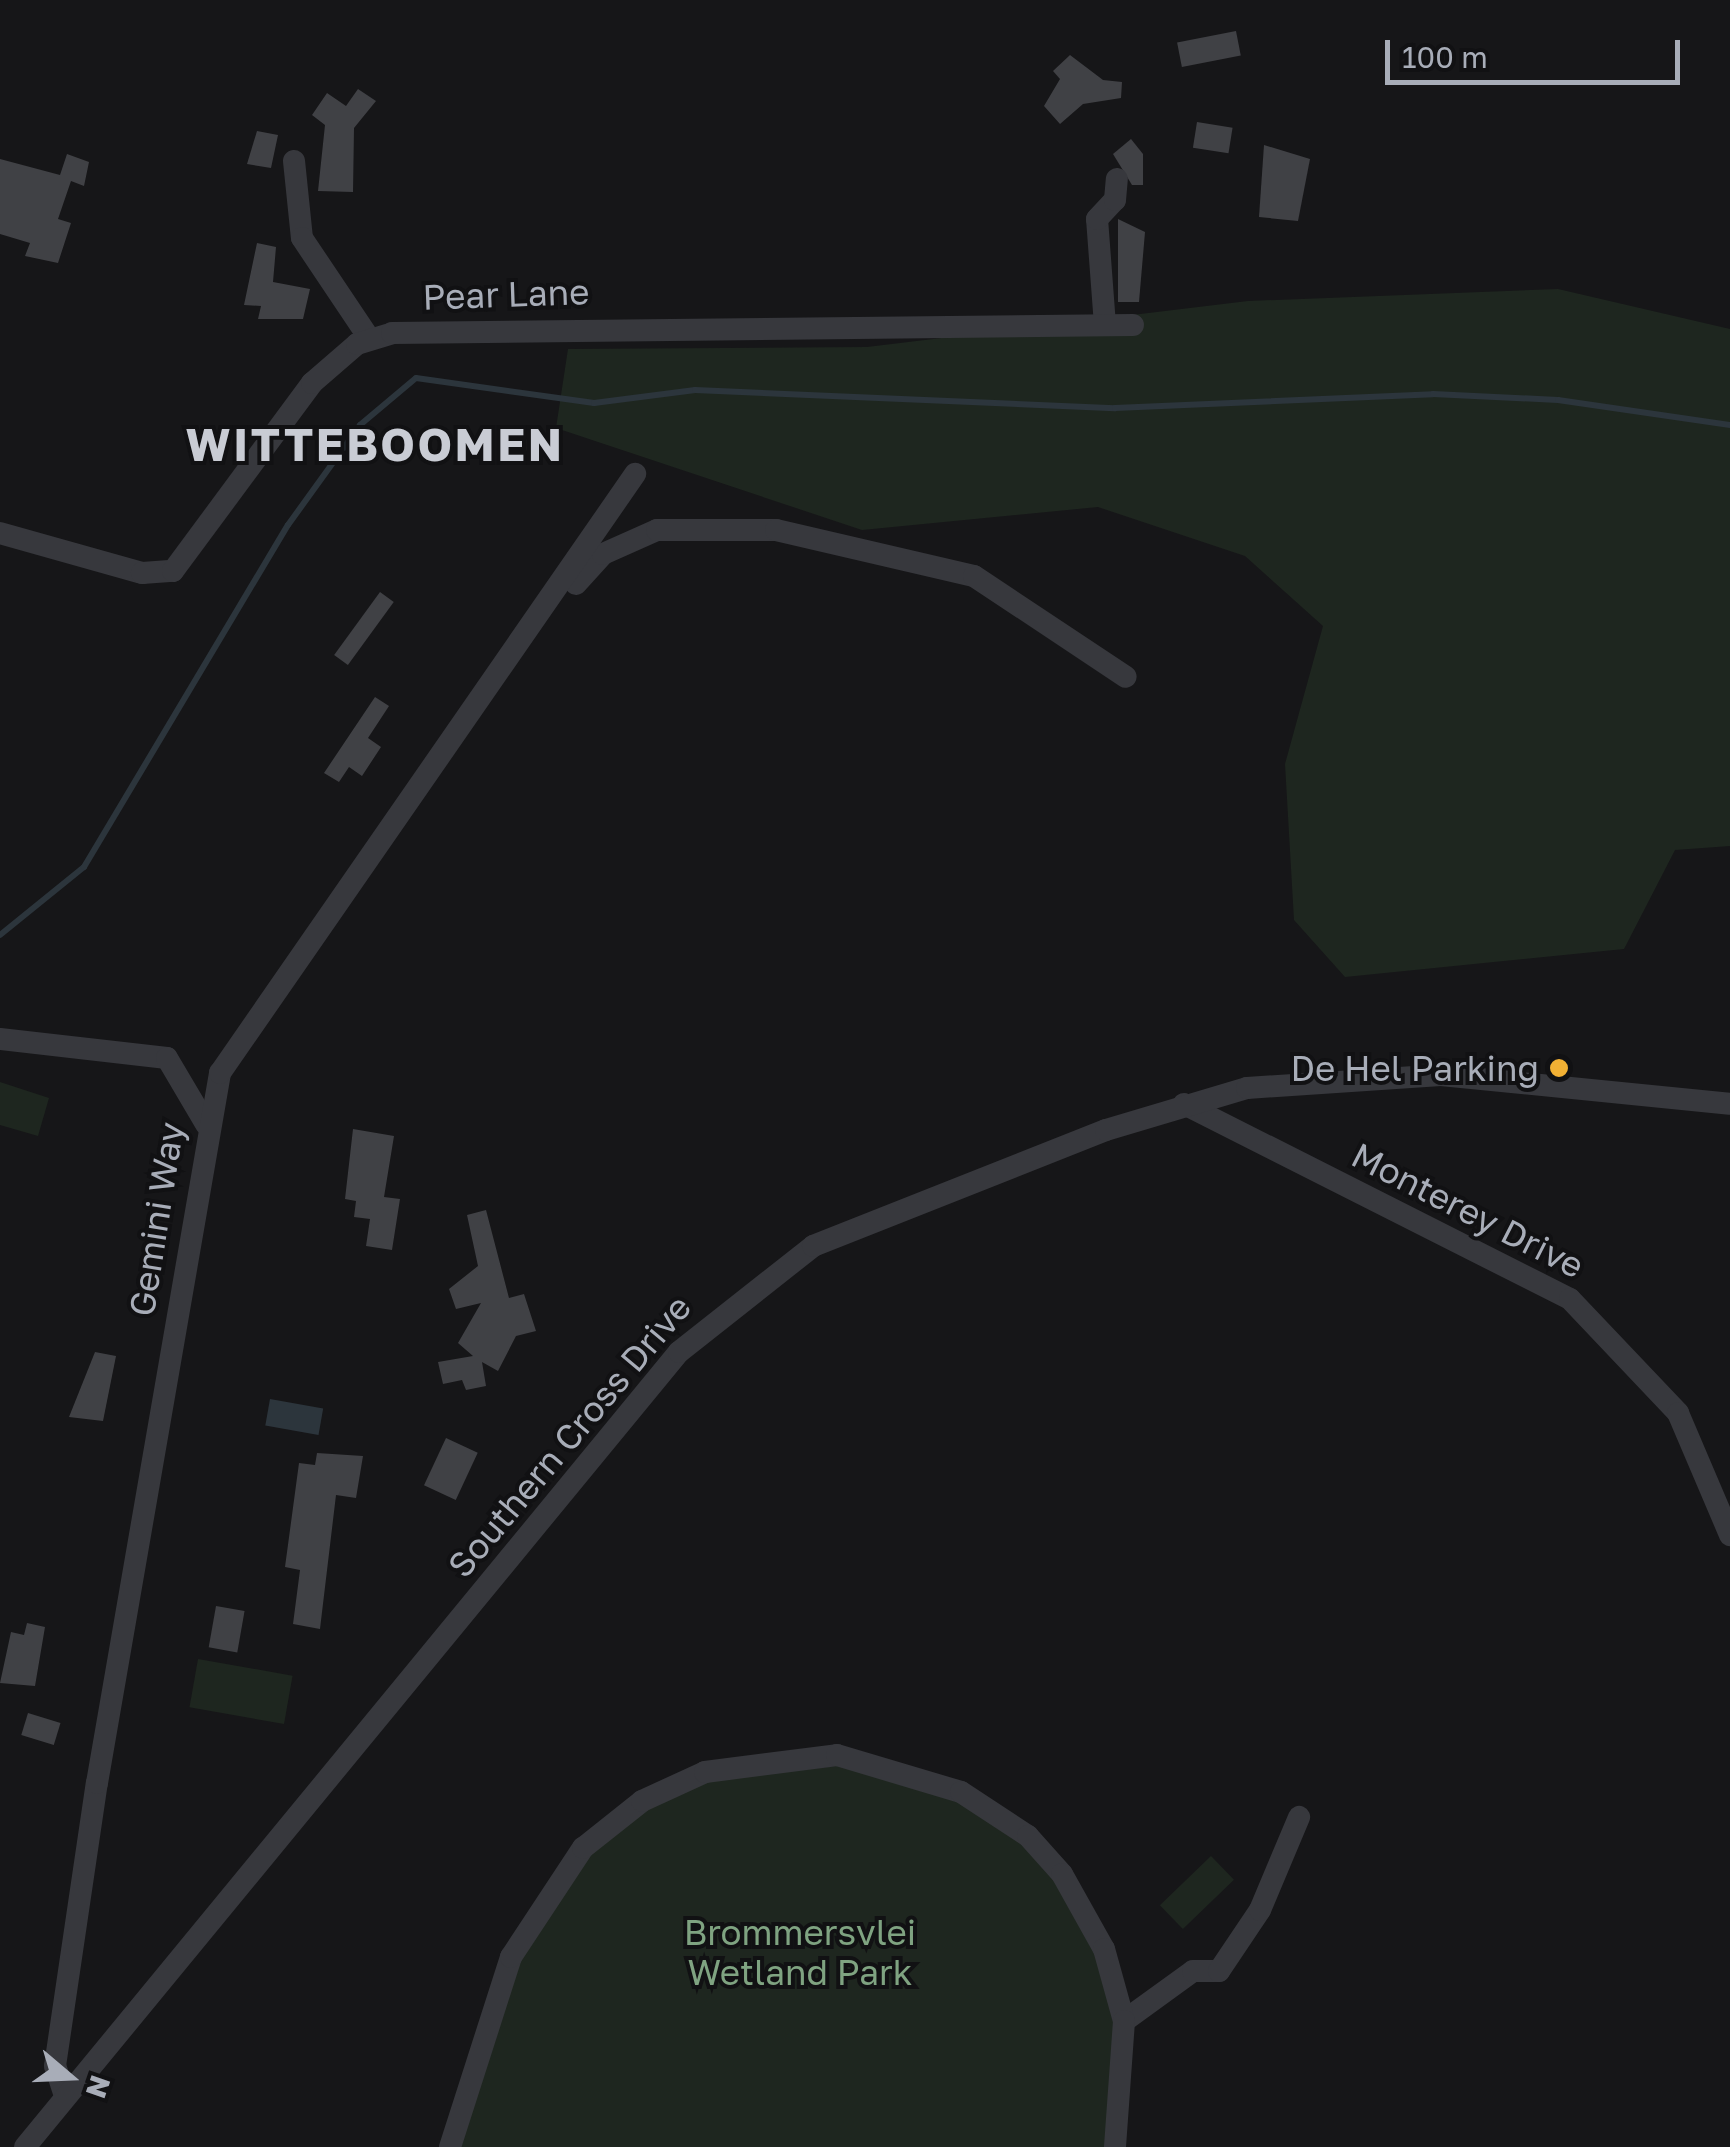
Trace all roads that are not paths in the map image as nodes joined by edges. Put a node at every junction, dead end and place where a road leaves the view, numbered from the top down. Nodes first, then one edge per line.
1 (294, 161) dead end
2 (1117, 179) dead end
3 (1104, 325) junction
4 (1133, 325) dead end
5 (369, 338) junction
6 (635, 474) dead end
7 (0, 534) edge
8 (1126, 677) dead end
9 (438, 760) junction
10 (0, 1039) edge
11 (1184, 1104) junction
12 (1730, 1104) edge
13 (206, 1124) junction
14 (1730, 1535) edge
15 (1299, 1817) dead end
16 (1124, 2021) junction
17 (65, 2096) junction
18 (24, 2147) edge
19 (450, 2147) edge
20 (1115, 2147) edge

1 - 5 street
2 - 3 street
3 - 4 street, Pear Lane
3 - 5 street, Pear Lane
5 - 7 street
6 - 9 street, Gemini Way
8 - 9 street
9 - 13 street, Gemini Way
10 - 13 street
11 - 12 street, Southern Cross Drive
11 - 14 street, Monterey Drive
11 - 17 street, Southern Cross Drive
13 - 17 street, Gemini Way
15 - 16 street
16 - 19 street
16 - 20 street
17 - 18 street, Southern Cross Drive

